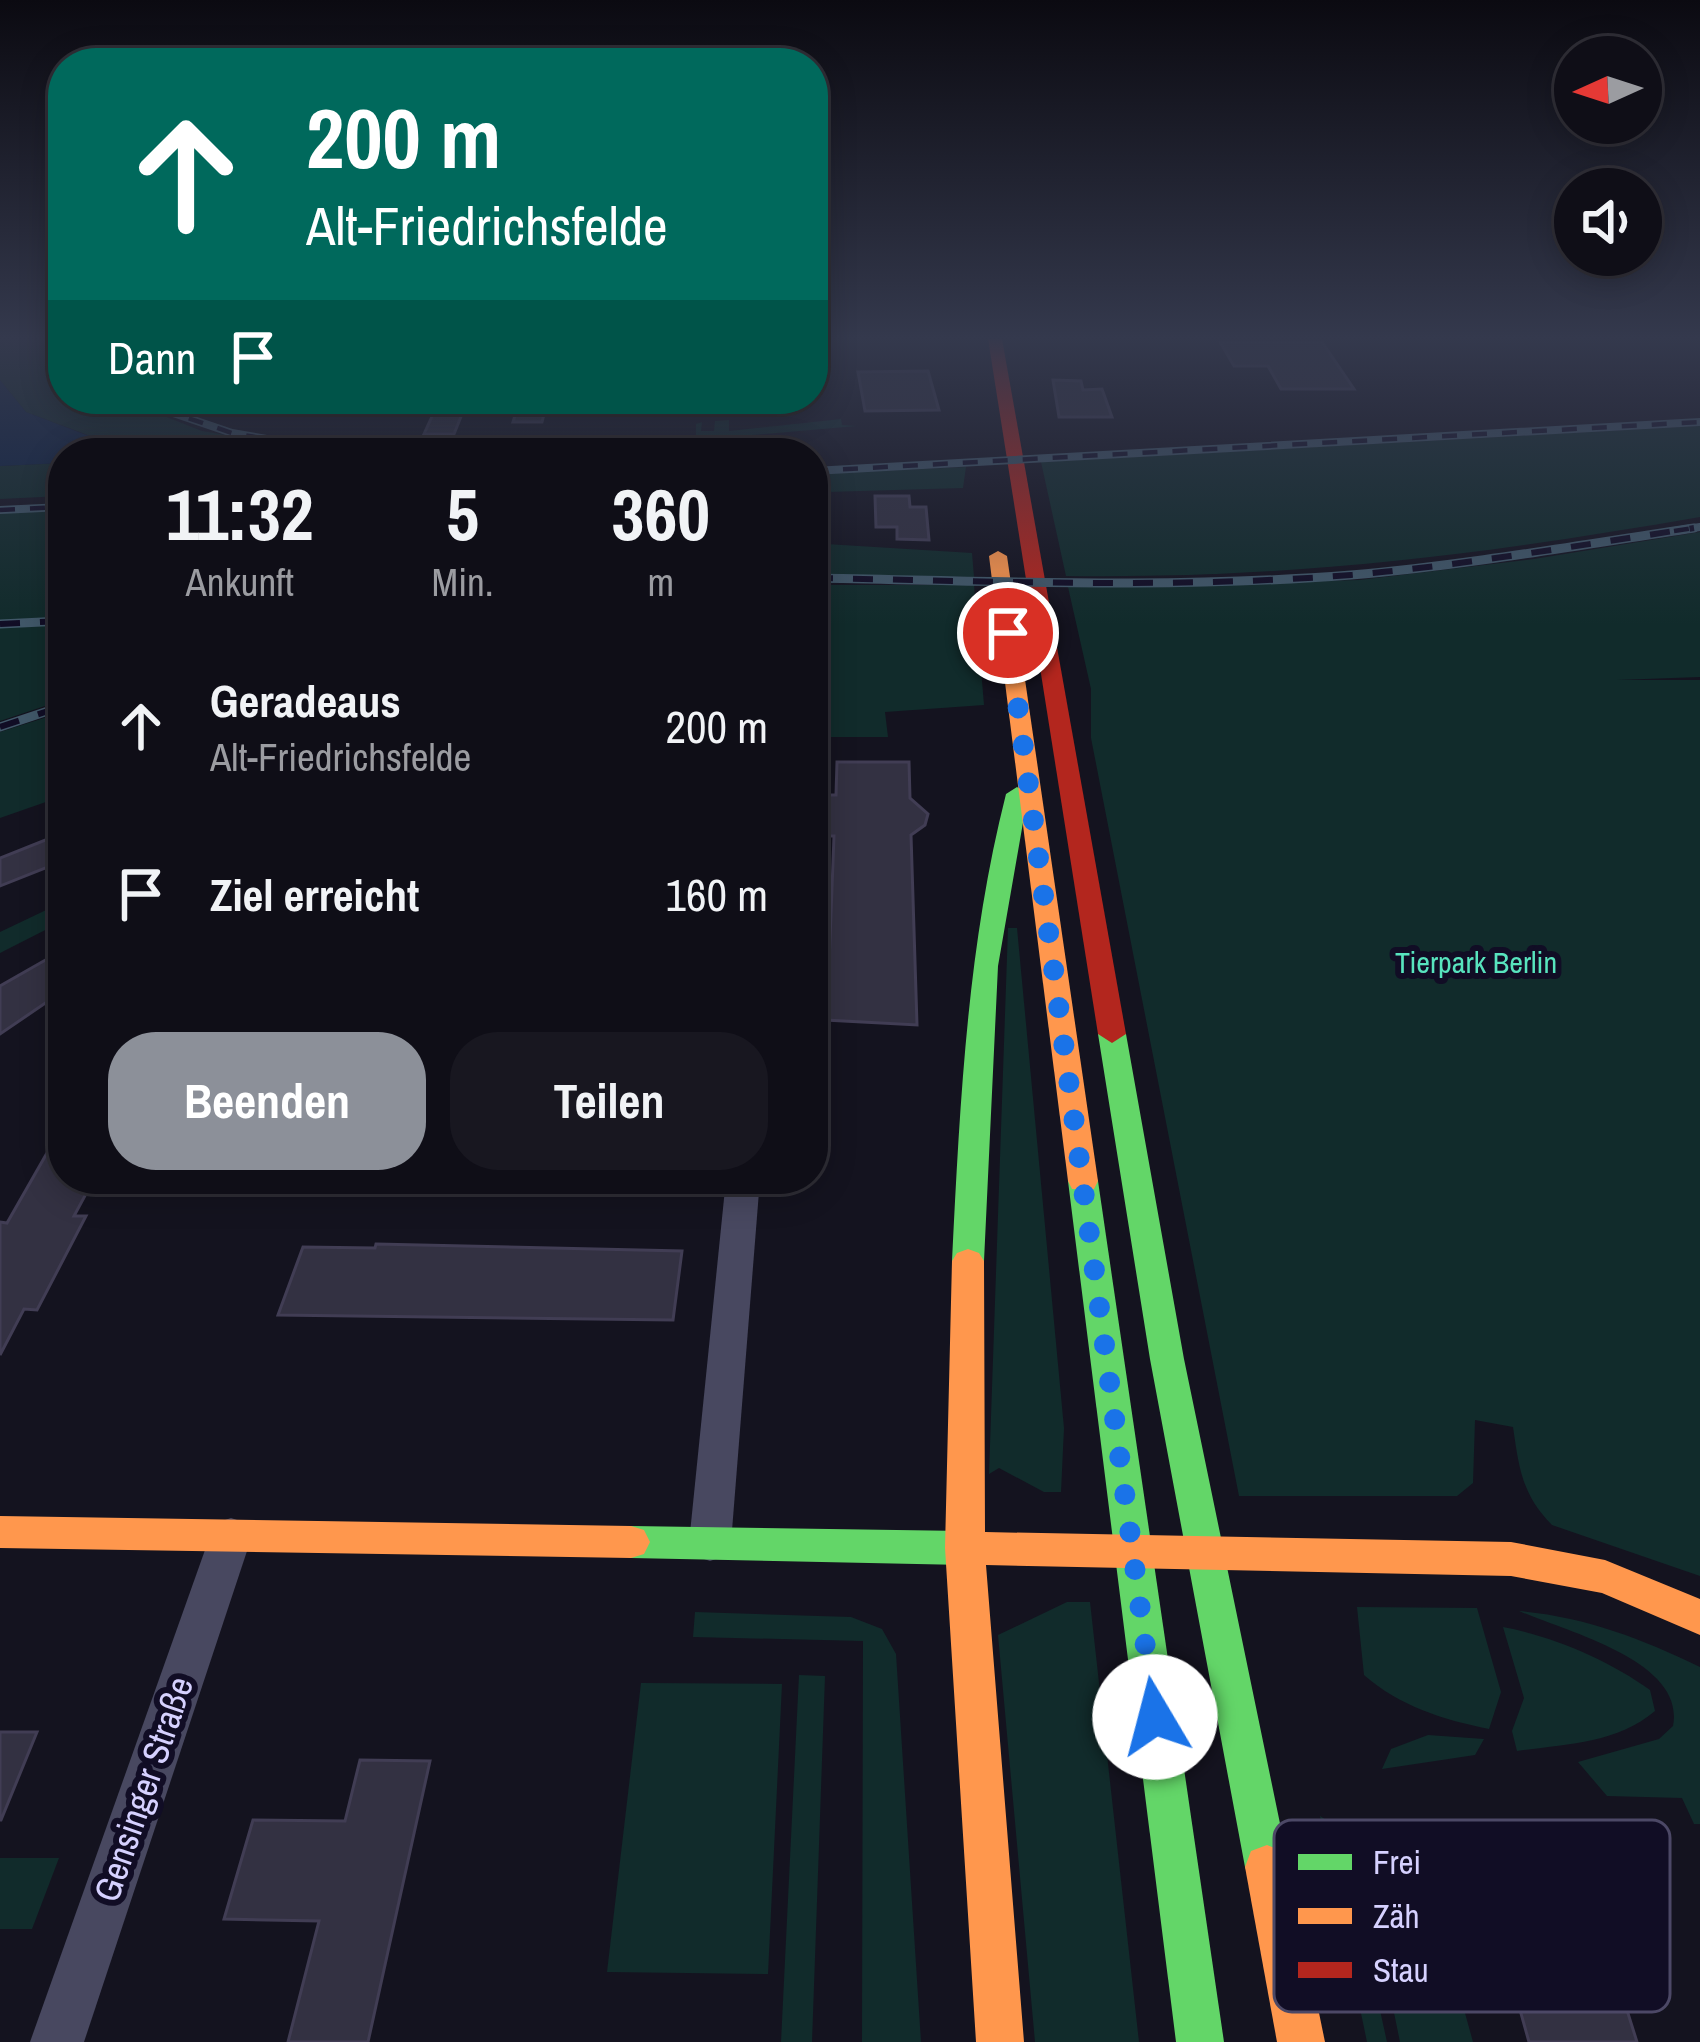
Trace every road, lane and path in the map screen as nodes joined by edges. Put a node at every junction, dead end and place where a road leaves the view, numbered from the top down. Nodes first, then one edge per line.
1 (983, 434) edge
2 (1011, 434) edge
3 (985, 449) dead end
4 (996, 538) dead end
5 (1024, 770) junction
6 (742, 1194) edge
7 (0, 1532) edge
8 (231, 1537) junction
9 (710, 1543) junction
10 (964, 1548) junction
11 (1700, 1617) edge
12 (1274, 1904) edge
13 (1295, 2012) edge
14 (57, 2042) edge
15 (1000, 2042) edge
16 (1200, 2042) edge
17 (1301, 2042) edge

1 - 3 main road
2 - 12 main road
4 - 5 main road
5 - 10 main road
5 - 16 main road
6 - 9 street
7 - 8 main road
8 - 9 main road
8 - 14 street, Gensinger Straße
9 - 10 main road
10 - 11 main road
10 - 15 main road
13 - 17 main road

